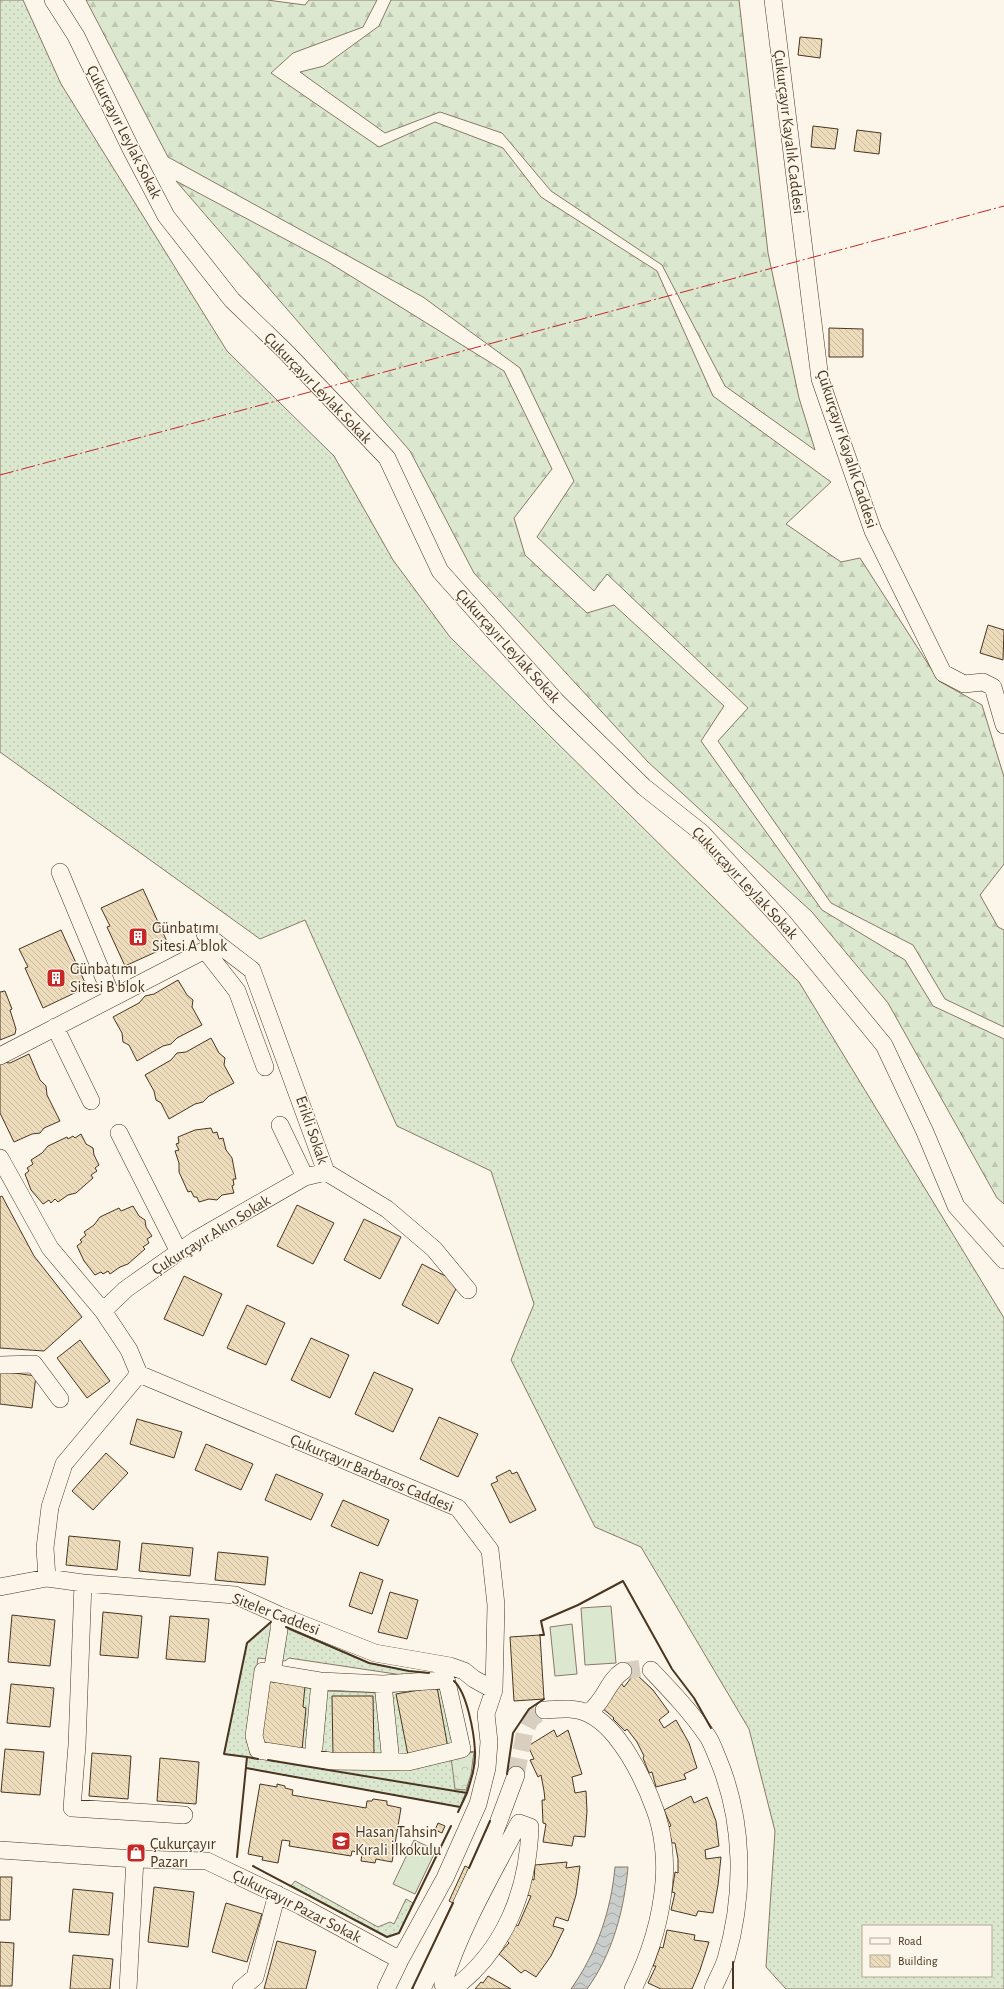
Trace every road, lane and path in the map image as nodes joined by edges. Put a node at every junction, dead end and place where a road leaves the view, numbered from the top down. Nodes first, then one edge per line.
1 (53, 0) edge
2 (773, 0) edge
3 (1004, 725) edge
4 (60, 872) dead end
5 (205, 942) junction
6 (112, 997) junction
7 (55, 1027) junction
8 (0, 1056) edge
9 (265, 1067) dead end
10 (91, 1101) dead end
11 (280, 1125) dead end
12 (119, 1133) dead end
13 (0, 1158) edge
14 (326, 1172) junction
15 (305, 1177) junction
16 (179, 1252) junction
17 (1004, 1260) edge
18 (468, 1290) dead end
19 (103, 1311) junction
20 (0, 1365) edge
21 (139, 1374) junction
22 (60, 1399) dead end
23 (47, 1578) junction
24 (83, 1583) junction
25 (0, 1587) edge
26 (279, 1615) junction
27 (651, 1670) dead end
28 (624, 1671) tunnel mouth
29 (272, 1672) junction
30 (320, 1681) junction
31 (383, 1684) junction
32 (494, 1690) junction
33 (544, 1710) tunnel mouth
34 (588, 1713) junction
35 (314, 1747) dead end
36 (390, 1753) dead end
37 (516, 1775) tunnel mouth
38 (184, 1814) dead end
39 (0, 1850) edge
40 (135, 1859) junction
41 (445, 1878) junction
42 (474, 1893) junction
43 (277, 1894) junction
44 (400, 1960) junction
45 (128, 1989) edge
46 (241, 1989) edge
47 (386, 1989) edge
48 (422, 1989) edge
49 (450, 1989) edge
50 (453, 1989) edge
51 (633, 1989) edge
52 (713, 1989) edge

1 - 17 street, Çukurçayır Leylak Sokak
2 - 3 street, Çukurçayır Kayalık Caddesi
4 - 6 street
5 - 6 street
5 - 9 street
5 - 14 street, Erikli Sokak
6 - 7 street
7 - 8 street
7 - 10 street
11 - 15 street
12 - 16 street
13 - 19 street
14 - 15 street, Çukurçayır Akın Sokak
14 - 18 street, Erikli Sokak
15 - 16 street, Çukurçayır Akın Sokak
16 - 19 street, Çukurçayır Akın Sokak
19 - 21 street
20 - 22 street
21 - 23 street
21 - 32 street, Çukurçayır Barbaros Caddesi
23 - 24 street, Siteler Caddesi
23 - 25 street, Siteler Caddesi
24 - 26 street, Siteler Caddesi
24 - 38 street
26 - 29 street
26 - 32 street, Siteler Caddesi
27 - 52 street
28 - 34 street
29 - 30 street
29 - 31 street
30 - 31 street
30 - 35 street
31 - 36 street
32 - 41 street, Çukurçayır Barbaros Caddesi
33 - 34 street
34 - 51 street
37 - 42 street
39 - 40 street, Çukurçayır Pazar Sokak
40 - 43 street, Çukurçayır Pazar Sokak
40 - 45 street
41 - 42 street
41 - 44 street, Çukurçayır Barbaros Caddesi
42 - 48 street
42 - 49 street
42 - 50 street
43 - 44 street, Çukurçayır Pazar Sokak
43 - 46 street
44 - 47 street, Çukurçayır Barbaros Caddesi

